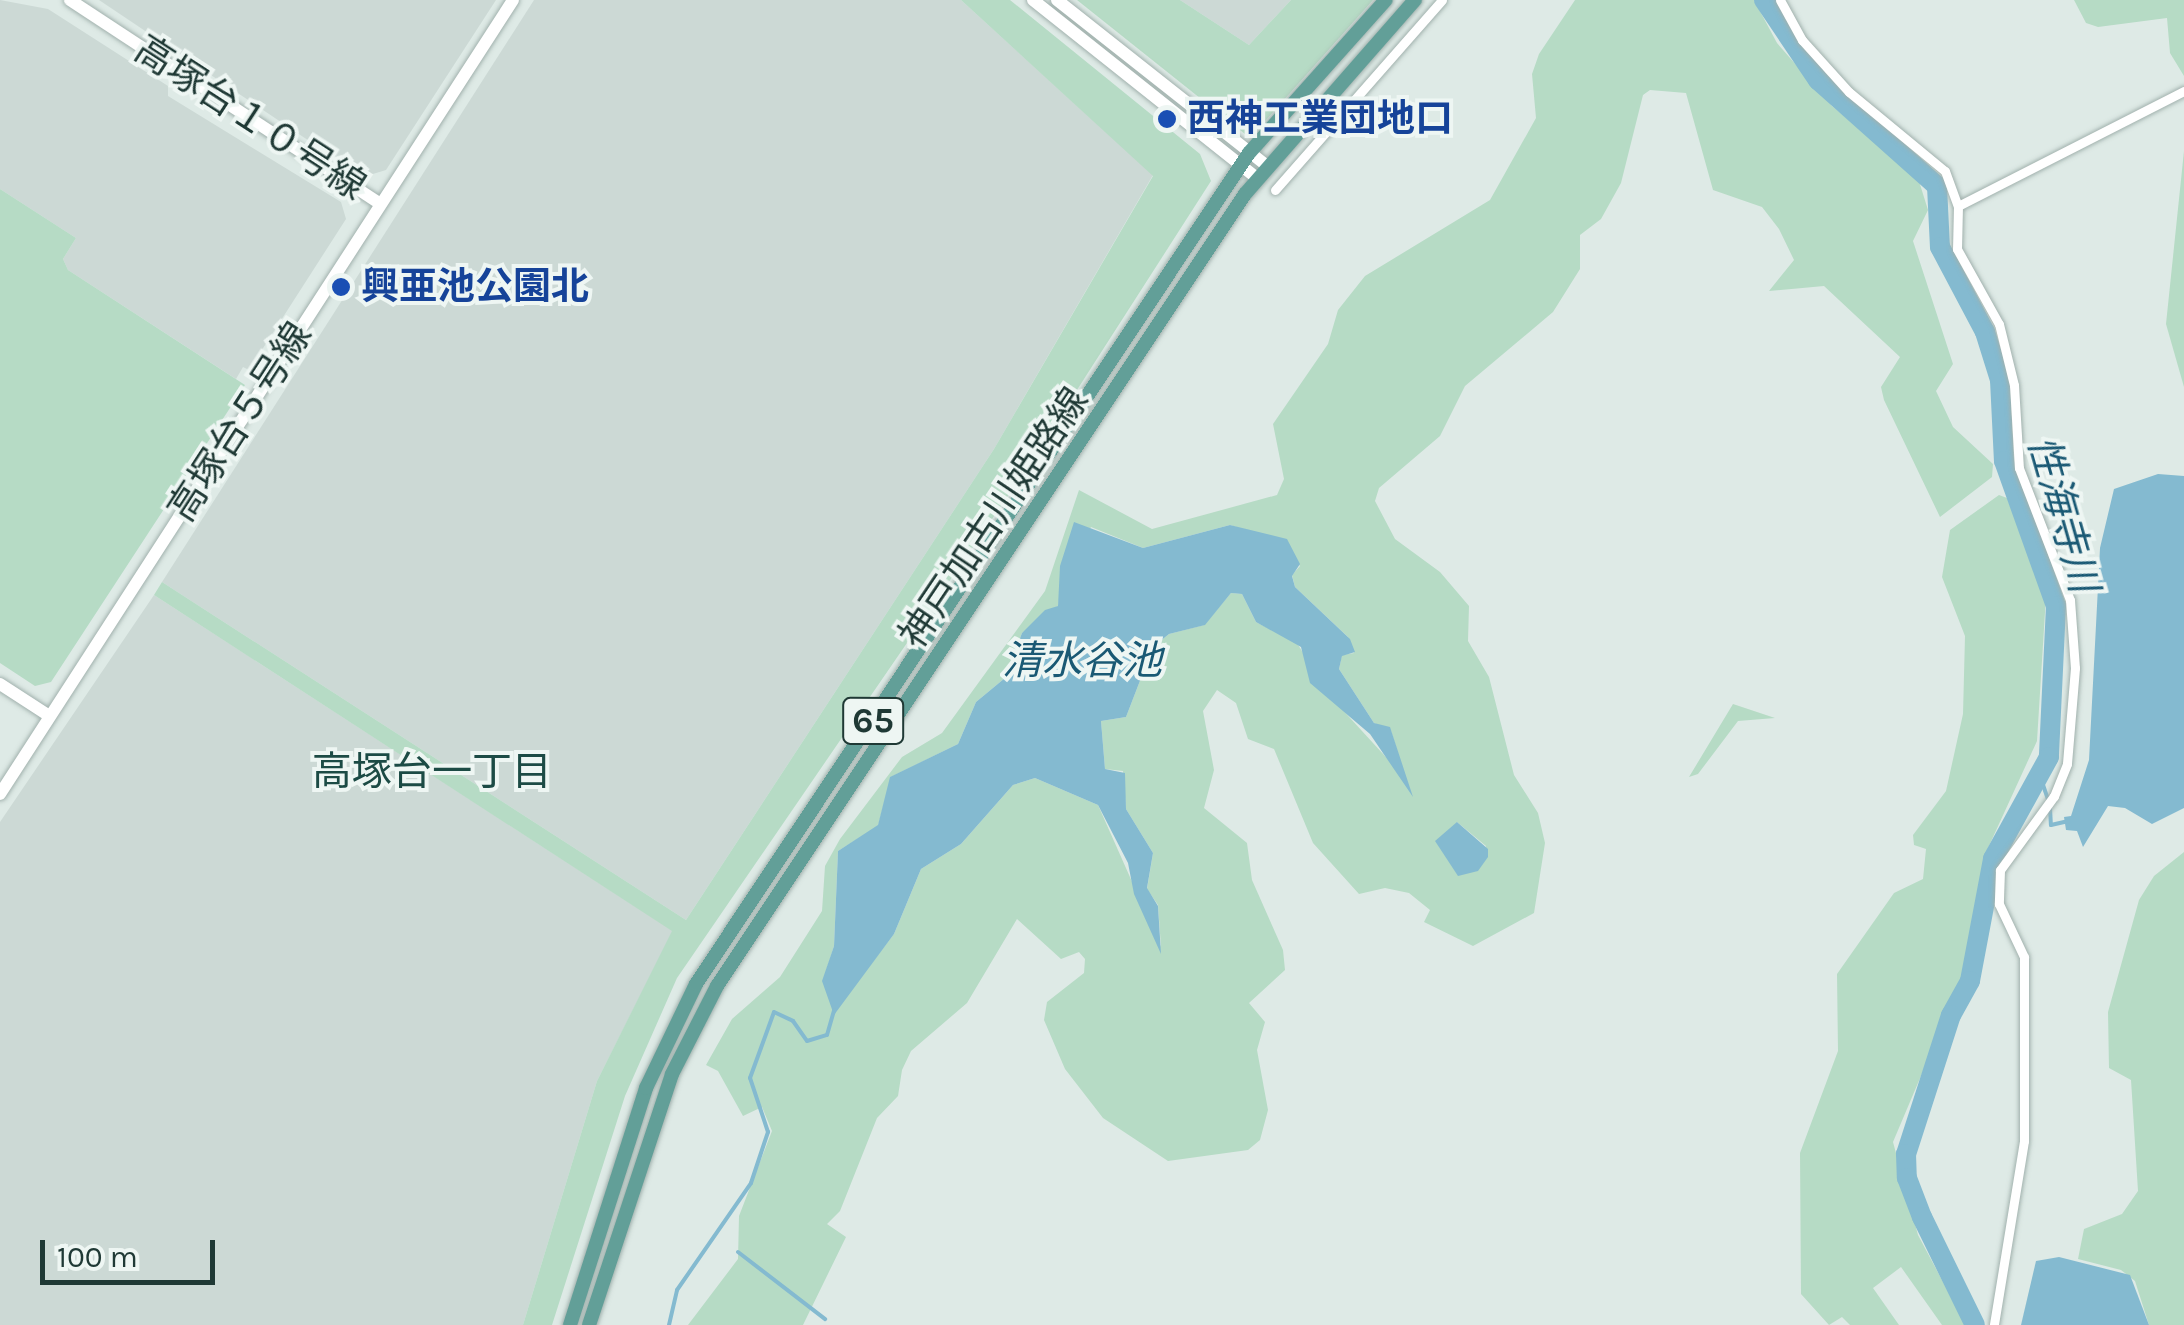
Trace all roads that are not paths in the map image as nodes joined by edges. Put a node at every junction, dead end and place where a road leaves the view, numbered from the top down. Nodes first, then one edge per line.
1 (70, 0) edge
2 (513, 0) edge
3 (1033, 0) edge
4 (1056, 0) edge
5 (1386, 0) edge
6 (1415, 0) edge
7 (1442, 0) edge
8 (1780, 0) edge
9 (2184, 91) edge
10 (1245, 159) junction
11 (1261, 171) junction
12 (1285, 178) junction
13 (1276, 190) dead end
14 (380, 204) junction
15 (1958, 206) junction
16 (0, 684) edge
17 (48, 715) junction
18 (0, 794) edge
19 (570, 1325) edge
20 (589, 1325) edge
21 (1994, 1325) edge

1 - 14 street, 高塚台１０号線
2 - 14 street, 高塚台５号線
3 - 10 street
4 - 10 street
5 - 10 main road, 神戸加古川姫路線 / 65
6 - 11 main road, 神戸加古川姫路線 / 65
7 - 12 street
8 - 15 street
9 - 15 street
10 - 11 street
10 - 19 main road, 神戸加古川姫路線 / 65
11 - 12 street
11 - 20 main road, 神戸加古川姫路線 / 65
12 - 13 street
14 - 17 street, 高塚台５号線
15 - 21 street
16 - 17 street
17 - 18 street, 高塚台５号線

